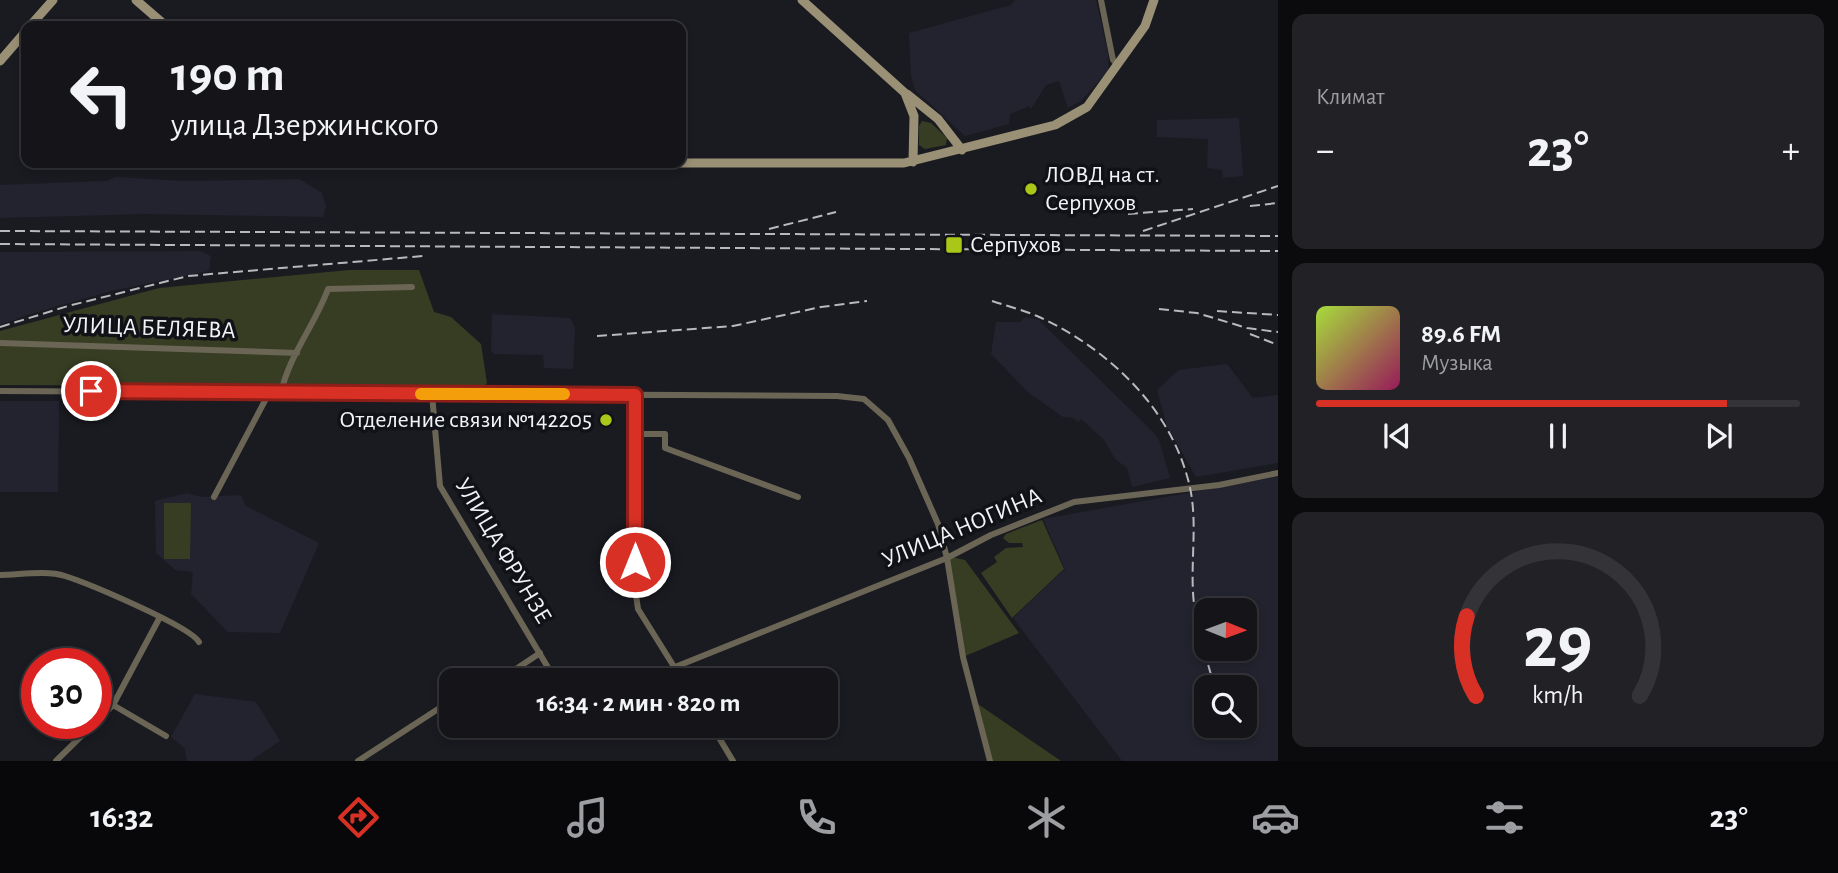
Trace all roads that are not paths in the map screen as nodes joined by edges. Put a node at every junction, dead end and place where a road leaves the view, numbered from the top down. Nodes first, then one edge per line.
1 (53, 0) edge
2 (136, 0) edge
3 (802, 0) edge
4 (1101, 0) edge
5 (1154, 0) edge
6 (34, 21) edge
7 (160, 21) edge
8 (21, 37) edge
9 (0, 61) edge
10 (1118, 66) junction
11 (905, 93) junction
12 (938, 119) junction
13 (913, 125) junction
14 (962, 150) junction
15 (913, 162) junction
16 (686, 163) edge
17 (412, 287) dead end
18 (0, 343) edge
19 (297, 353) junction
20 (0, 391) edge
21 (269, 393) junction
22 (281, 393) junction
23 (432, 394) junction
24 (635, 395) junction
25 (635, 434) junction
26 (1278, 473) edge
27 (214, 496) dead end
28 (798, 497) dead end
29 (947, 558) junction
30 (0, 575) edge
31 (160, 617) junction
32 (199, 642) dead end
33 (540, 653) junction
34 (675, 667) joint
35 (518, 668) edge
36 (549, 668) edge
37 (113, 705) junction
38 (439, 708) edge
39 (166, 736) dead end
40 (719, 738) edge
41 (56, 761) edge
42 (358, 761) edge
43 (733, 761) edge
44 (990, 761) edge

1 - 6 main road
2 - 7 main road
3 - 11 main road
4 - 10 street
5 - 10 main road
8 - 9 main road
10 - 14 main road
11 - 12 main road
11 - 13 main road
12 - 13 main road
12 - 14 main road
13 - 15 main road
14 - 15 main road
15 - 16 main road
17 - 19 street
18 - 19 street, УЛИЦА БЕЛЯЕВА
19 - 22 street
20 - 21 street
21 - 22 street
21 - 27 street
22 - 23 street
23 - 24 street
23 - 33 street, УЛИЦА ФРУНЗЕ
24 - 25 street
24 - 29 street
25 - 28 street
25 - 34 street
26 - 29 street, УЛИЦА НОГИНА
29 - 34 street, УЛИЦА НОГИНА
29 - 44 street
30 - 31 street
31 - 32 street
31 - 37 street
33 - 35 street
33 - 36 street, УЛИЦА ФРУНЗЕ
37 - 39 street
37 - 41 street
38 - 42 street
40 - 43 street

